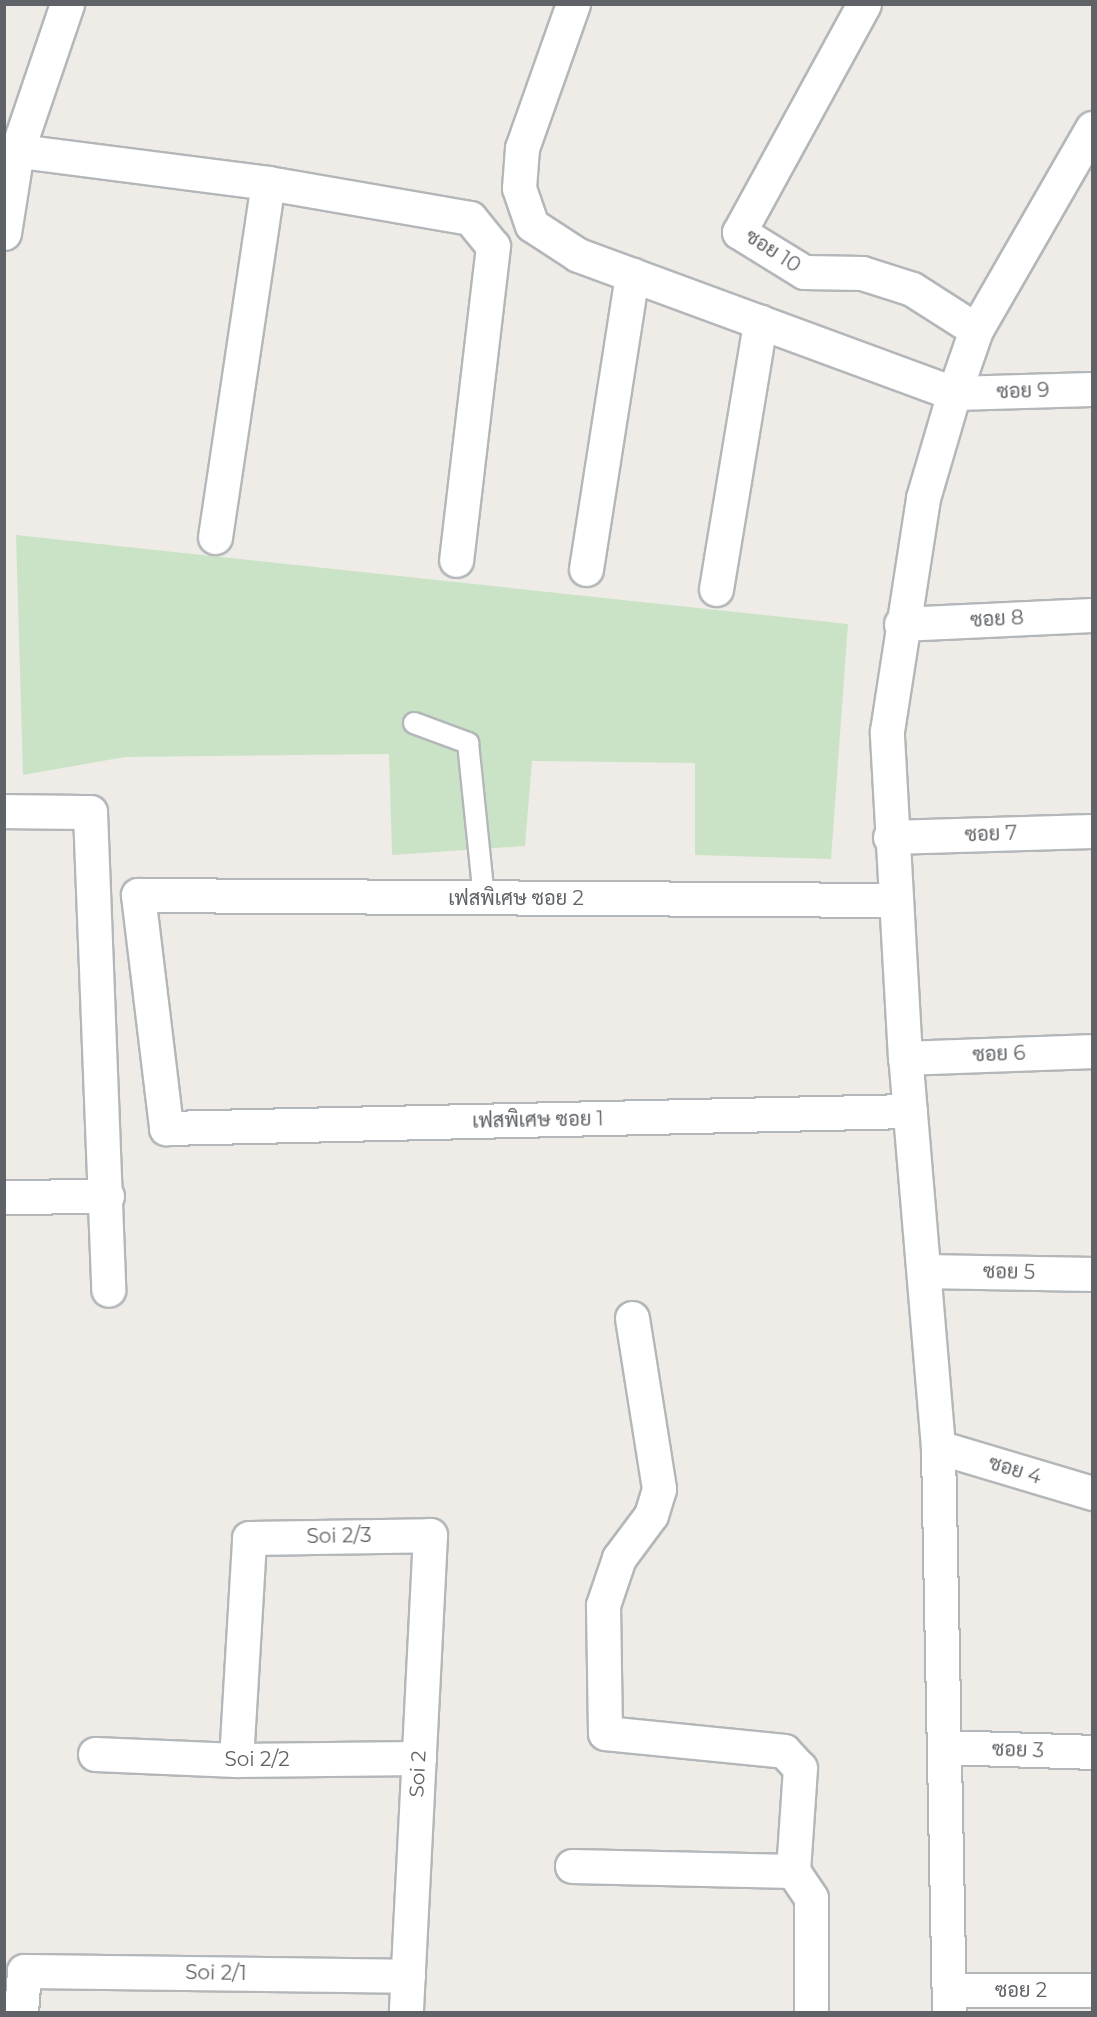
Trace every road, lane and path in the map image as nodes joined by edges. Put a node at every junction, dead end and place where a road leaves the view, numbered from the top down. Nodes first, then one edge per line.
1 (67, 4) edge
2 (573, 4) edge
3 (864, 4) edge
4 (1092, 128) edge
5 (11, 150) edge
6 (268, 183) junction
7 (4, 233) edge
8 (632, 275) junction
9 (760, 322) junction
10 (976, 330) junction
11 (1092, 389) edge
12 (954, 393) junction
13 (215, 537) dead end
14 (456, 560) dead end
15 (585, 569) dead end
16 (716, 589) dead end
17 (1092, 615) edge
18 (901, 624) junction
19 (414, 723) dead end
20 (4, 811) edge
21 (1092, 831) edge
22 (890, 837) junction
23 (484, 897) junction
24 (894, 900) junction
25 (1092, 1051) edge
26 (905, 1058) junction
27 (910, 1111) junction
28 (166, 1128) joint
29 (107, 1196) junction
30 (4, 1197) edge
31 (925, 1271) junction
32 (1092, 1274) edge
33 (108, 1290) dead end
34 (632, 1318) dead end
35 (939, 1447) junction
36 (1092, 1493) edge
37 (429, 1535) joint
38 (944, 1747) junction
39 (1092, 1752) edge
40 (96, 1754) dead end
41 (419, 1758) junction
42 (236, 1760) junction
43 (572, 1866) dead end
44 (793, 1871) junction
45 (408, 1976) junction
46 (1092, 1990) edge
47 (949, 2001) edge
48 (21, 2013) edge
49 (406, 2013) edge
50 (811, 2013) edge

1 - 5 street
2 - 8 street
3 - 10 street, ซอย 10
4 - 10 street
5 - 6 street
5 - 7 street
6 - 13 street
6 - 14 street
8 - 9 street
8 - 15 street
9 - 12 street
9 - 16 street
10 - 12 street
11 - 12 street, ซอย 9
12 - 18 street
17 - 18 street, ซอย 8
18 - 22 street
19 - 23 lane
20 - 29 street
21 - 22 street, ซอย 7
22 - 24 street
23 - 24 street, เฟสพิเศษ ซอย 2
23 - 28 street, เฟสพิเศษ ซอย 2
24 - 26 street
25 - 26 street, ซอย 6
26 - 27 street
27 - 28 street, เฟสพิเศษ ซอย 1
27 - 31 street
29 - 30 street
29 - 33 street
31 - 32 street, ซอย 5
31 - 35 street
34 - 44 street
35 - 36 street, ซอย 4
35 - 38 street
37 - 41 street, Soi 2
37 - 42 street, Soi 2/3
38 - 39 street, ซอย 3
38 - 47 street
40 - 42 street, Soi 2/2
41 - 42 street, Soi 2/2
41 - 45 street, Soi 2
43 - 44 street
44 - 50 street
45 - 48 street, Soi 2/1
45 - 49 street, Soi 2
46 - 47 street, ซอย 2

